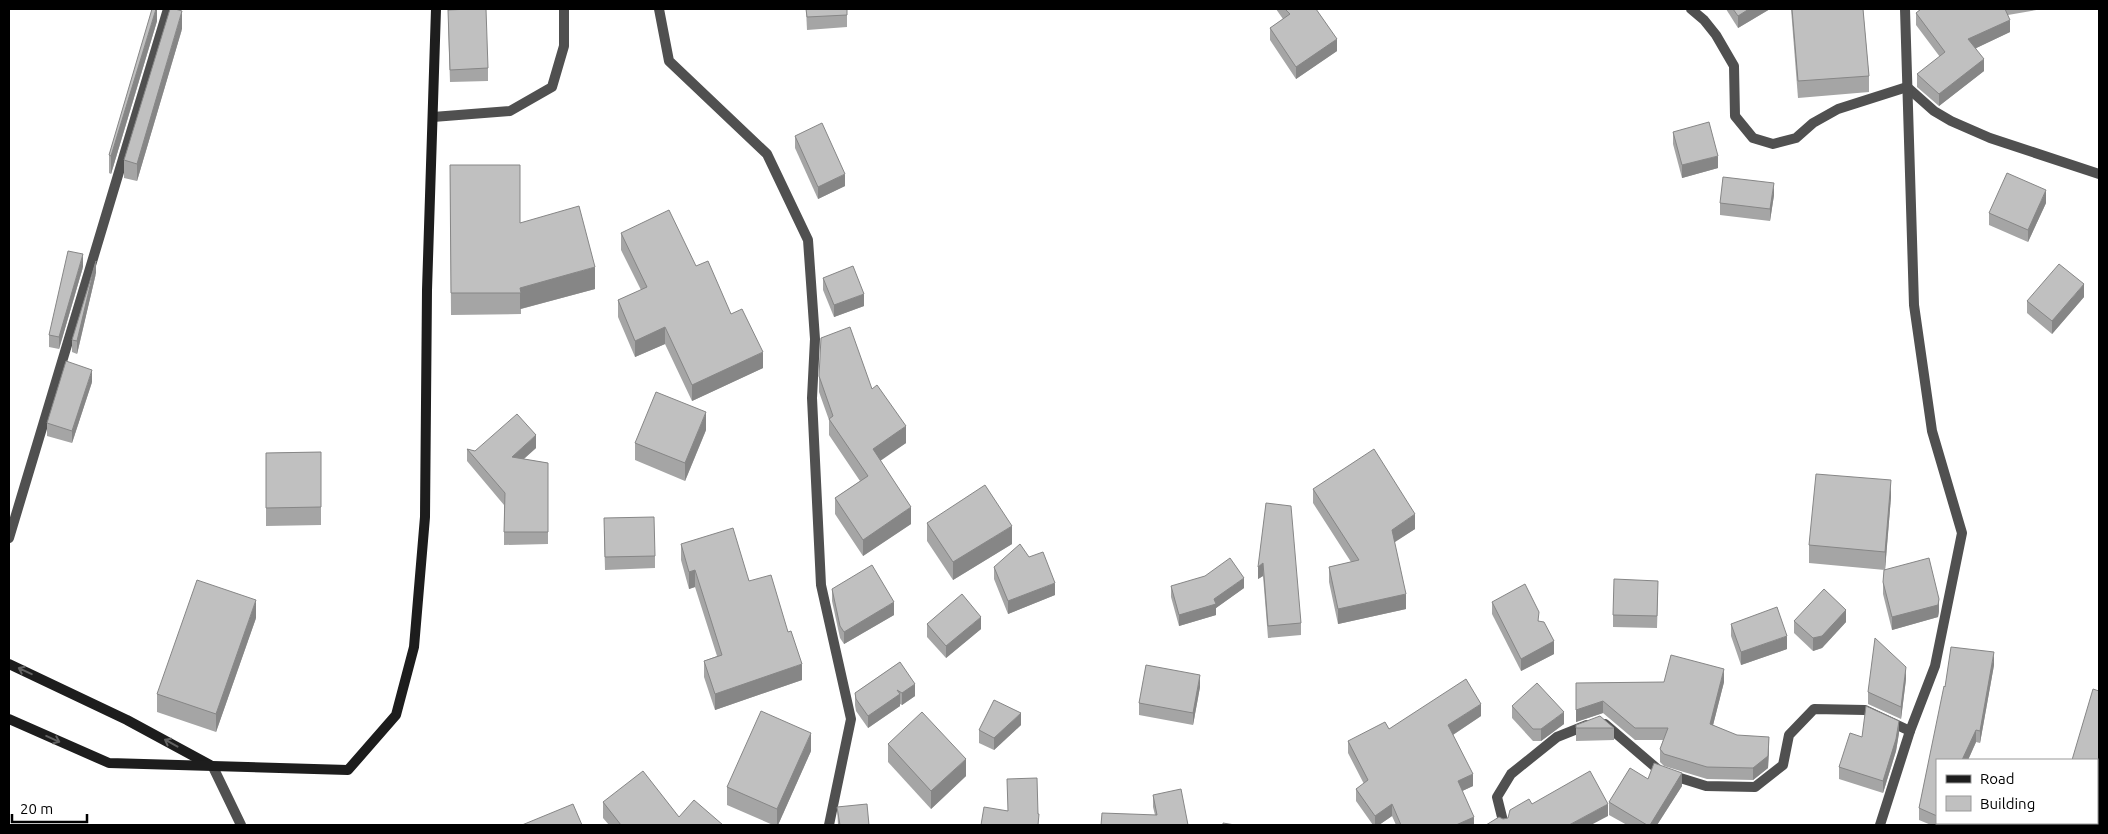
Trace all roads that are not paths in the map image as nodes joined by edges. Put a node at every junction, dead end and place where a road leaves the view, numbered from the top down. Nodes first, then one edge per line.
1 (168, 9) edge
2 (436, 9) edge
3 (564, 9) edge
4 (659, 9) edge
5 (1691, 9) edge
6 (1905, 9) edge
7 (1907, 87) junction
8 (432, 117) junction
9 (2099, 174) edge
10 (9, 538) edge
11 (9, 664) edge
12 (9, 719) edge
13 (1910, 731) junction
14 (213, 767) junction
15 (241, 825) edge
16 (828, 825) edge
17 (1504, 825) edge
18 (1880, 825) edge

1 - 10 street
2 - 8 street
3 - 8 street
4 - 16 street
5 - 7 street
6 - 7 street
7 - 9 street
7 - 13 street
8 - 14 street
14 -> 11 street
12 -> 14 street
13 - 17 street
13 - 18 street
14 - 15 street

